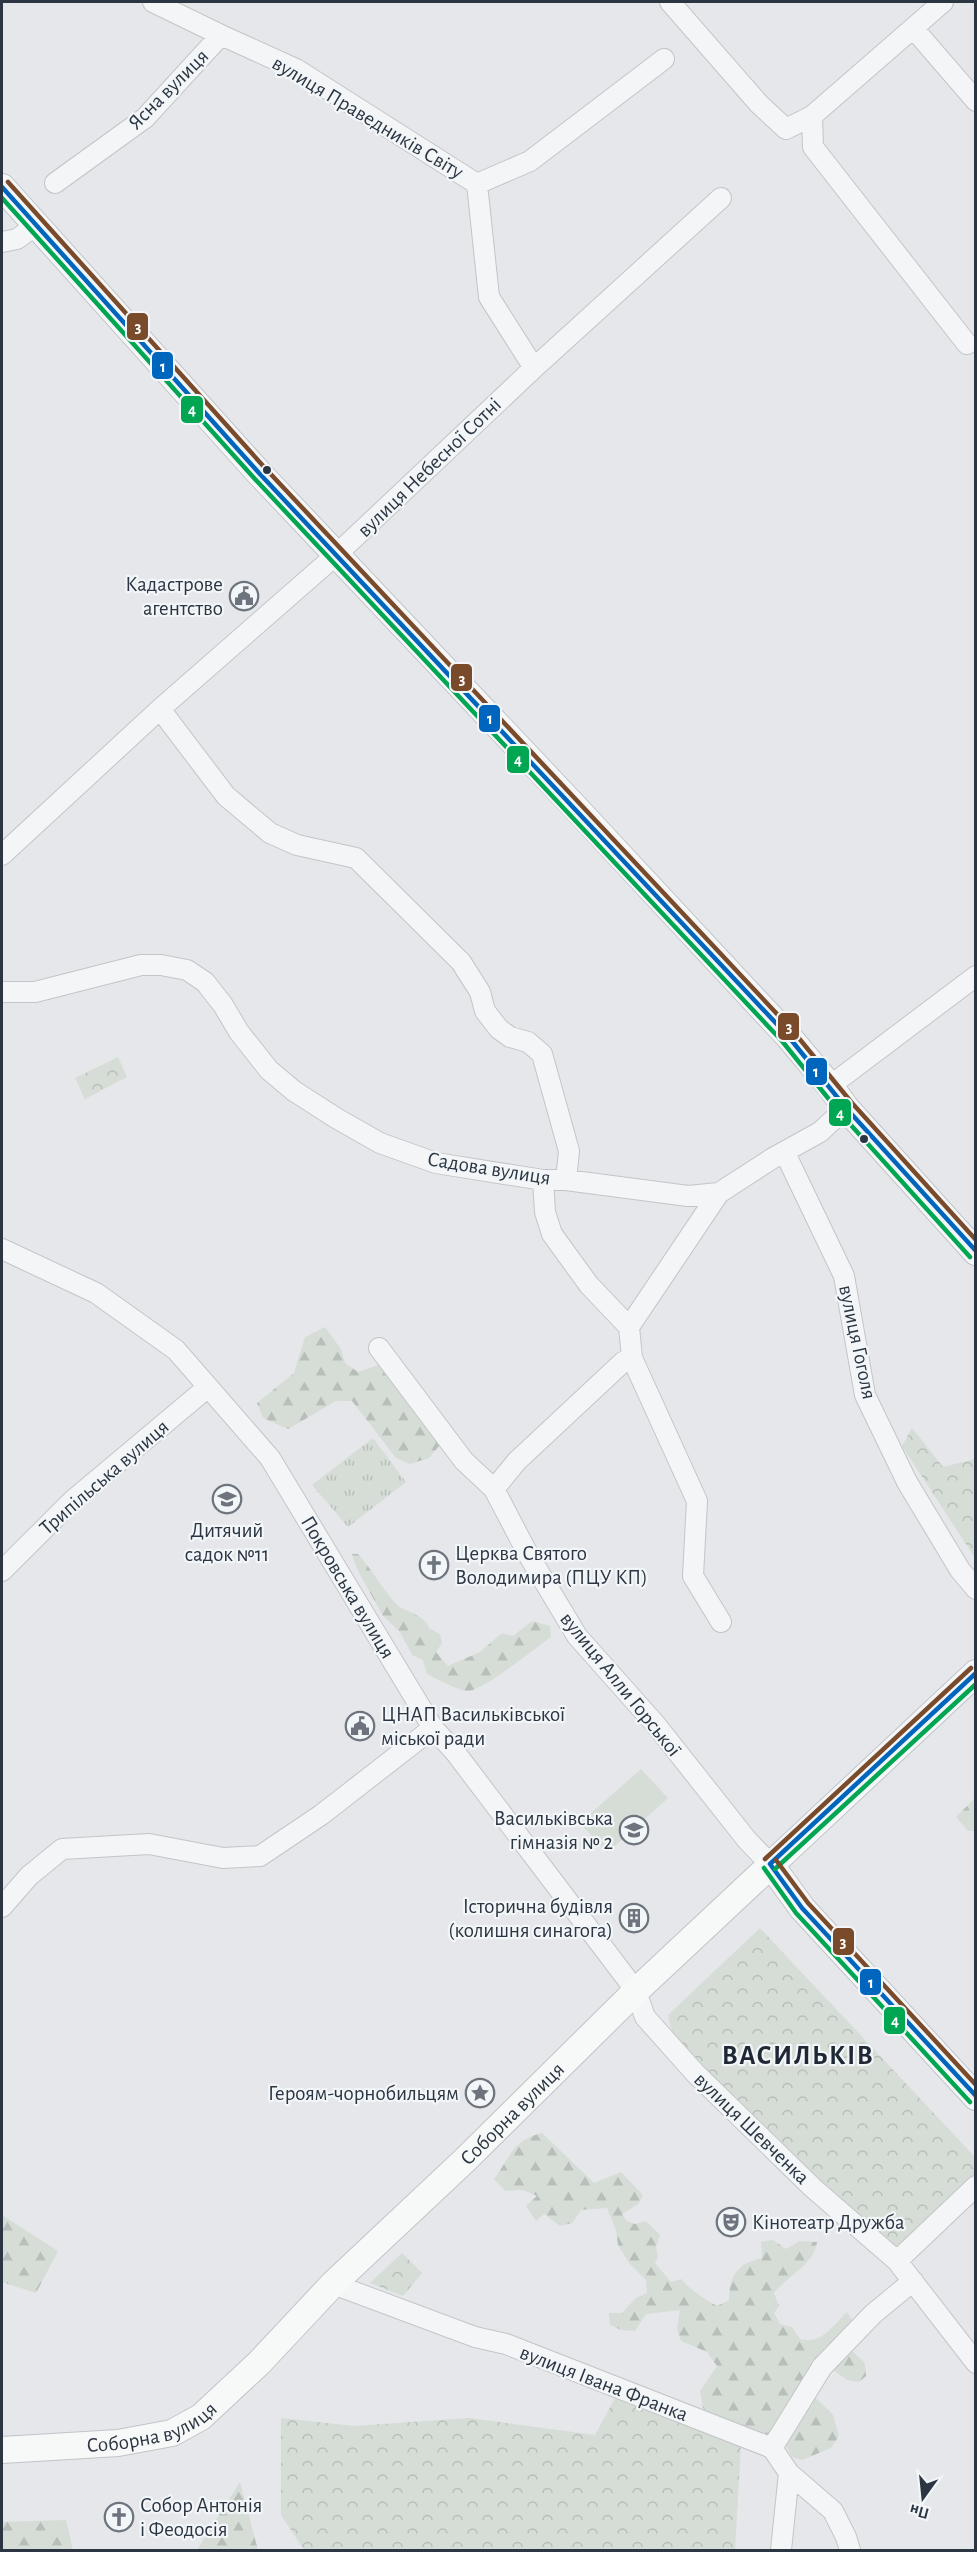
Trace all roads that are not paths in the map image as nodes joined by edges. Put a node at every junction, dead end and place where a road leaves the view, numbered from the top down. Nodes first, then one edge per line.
1 (153, 2) edge
2 (670, 2) edge
3 (943, 2) edge
4 (913, 27) junction
5 (221, 35) junction
6 (664, 59) dead end
7 (975, 101) edge
8 (812, 116) junction
9 (55, 183) dead end
10 (477, 184) junction
11 (2, 187) edge
12 (721, 198) dead end
13 (36, 225) junction
14 (2, 242) edge
15 (967, 344) dead end
16 (534, 368) junction
17 (336, 555) junction
18 (160, 709) junction
19 (2, 855) edge
20 (975, 976) edge
21 (2, 992) edge
22 (830, 1086) junction
23 (846, 1108) junction
24 (785, 1153) junction
25 (543, 1180) junction
26 (566, 1180) junction
27 (719, 1193) junction
28 (2, 1249) edge
29 (975, 1252) edge
30 (629, 1328) junction
31 (379, 1348) dead end
32 (632, 1358) junction
33 (208, 1387) junction
34 (494, 1489) junction
35 (2, 1570) edge
36 (975, 1589) edge
37 (721, 1622) dead end
38 (975, 1673) edge
39 (433, 1728) junction
40 (770, 1864) junction
41 (2, 1907) edge
42 (636, 1991) junction
43 (975, 2097) edge
44 (975, 2186) edge
45 (897, 2261) junction
46 (912, 2281) junction
47 (333, 2284) junction
48 (975, 2363) edge
49 (772, 2448) junction
50 (2, 2450) edge
51 (789, 2473) junction
52 (781, 2550) edge
53 (850, 2550) edge

1 - 5 street, вулиця Праведників Світу
2 - 8 street
3 - 4 street
4 - 7 street
4 - 8 street
5 - 9 street, Ясна вулиця
5 - 10 street, вулиця Праведників Світу
6 - 10 street, вулиця Праведників Світу
8 - 15 street
10 - 16 street
11 - 13 main road
12 - 16 street, вулиця Небесної Сотні
13 - 14 street
13 - 17 main road
16 - 17 street, вулиця Небесної Сотні
17 - 18 street, вулиця Небесної Сотні
17 - 22 main road
18 - 19 street, вулиця Небесної Сотні
18 - 26 street
20 - 22 street
21 - 25 street, Садова вулиця
22 - 23 main road
23 - 24 street, Садова вулиця
23 - 29 main road
24 - 27 street, Садова вулиця
24 - 36 street, вулиця Гоголя
25 - 26 street, Садова вулиця
25 - 30 street
26 - 27 street, Садова вулиця
27 - 30 street
28 - 33 street, Покровська вулиця
30 - 32 street
31 - 34 street, вулиця Алли Горської
32 - 34 street
32 - 37 street
33 - 35 street, Трипільська вулиця
33 - 39 street, Покровська вулиця
34 - 40 street, вулиця Алли Горської
38 - 40 main road, Соборна вулиця
39 - 41 street
39 - 42 street, Покровська вулиця
40 - 42 main road, Соборна вулиця
40 - 43 main road
42 - 45 street, вулиця Шевченка
42 - 47 main road, Соборна вулиця
44 - 45 street
45 - 46 street, вулиця Шевченка
46 - 48 street, вулиця Шевченка
46 - 49 street
47 - 49 street, вулиця Івана Франка
47 - 50 main road, Соборна вулиця
49 - 51 street
51 - 52 street
51 - 53 street

